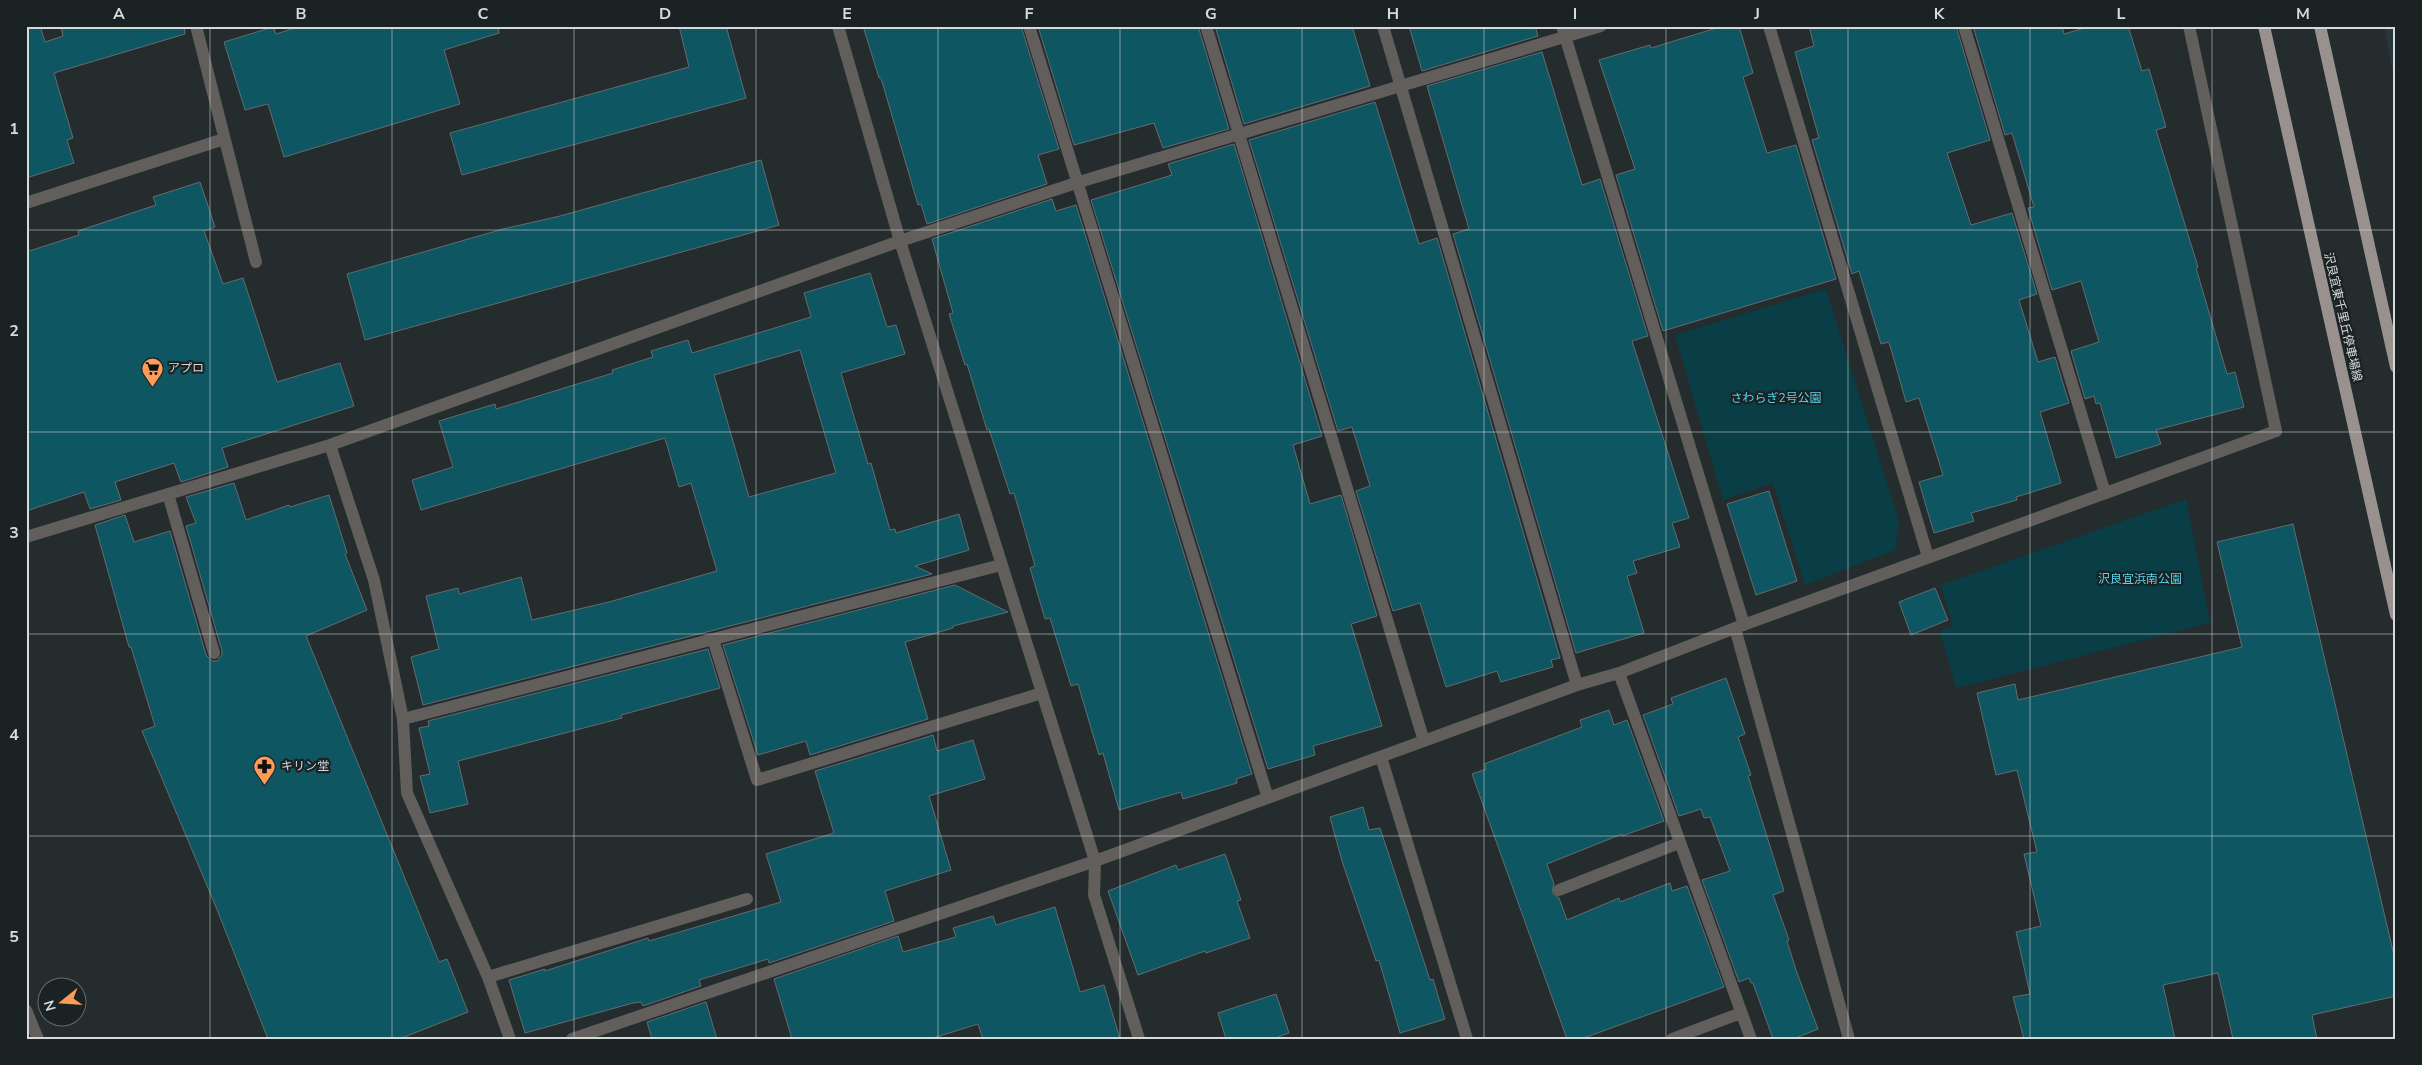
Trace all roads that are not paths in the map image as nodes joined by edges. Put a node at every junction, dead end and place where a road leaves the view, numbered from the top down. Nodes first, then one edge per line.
1 (196, 26) edge
2 (838, 26) edge
3 (1029, 26) edge
4 (1206, 26) edge
5 (1383, 26) edge
6 (1601, 26) edge
7 (1769, 26) edge
8 (1964, 26) edge
9 (2189, 26) edge
10 (2264, 26) edge
11 (2320, 26) edge
12 (1564, 32) edge
13 (1401, 86) junction
14 (1238, 136) junction
15 (224, 139) junction
16 (1079, 182) junction
17 (26, 204) edge
18 (900, 241) junction
19 (256, 262) dead end
20 (2396, 367) edge
21 (330, 445) junction
22 (2104, 493) junction
23 (168, 494) junction
24 (26, 537) edge
25 (1928, 558) junction
26 (1001, 565) junction
27 (2396, 614) edge
28 (1740, 626) junction
29 (713, 639) junction
30 (214, 653) dead end
31 (1619, 674) junction
32 (1577, 685) junction
33 (1042, 693) junction
34 (403, 719) junction
35 (1424, 741) junction
36 (1381, 757) junction
37 (1268, 798) junction
38 (1679, 843) junction
39 (1095, 861) junction
40 (1559, 890) dead end
41 (747, 899) dead end
42 (488, 977) junction
43 (26, 1010) edge
44 (1741, 1013) junction
45 (38, 1039) edge
46 (510, 1039) edge
47 (572, 1039) edge
48 (1139, 1039) edge
49 (1467, 1039) edge
50 (1672, 1039) edge
51 (1751, 1039) edge
52 (1849, 1039) edge

1 - 15 street
2 - 18 street
3 - 16 street
4 - 14 street
5 - 13 street
6 - 12 street
7 - 25 street
8 - 22 street
9 - 22 street
10 - 27 main road, 沢良宜東千里丘停車場線
11 - 20 main road
12 - 13 street
12 - 28 street
13 - 14 street
13 - 32 street
14 - 16 street
14 - 35 street
15 - 17 street
15 - 19 street
16 - 18 street
16 - 37 street
18 - 21 street
18 - 26 street
21 - 23 street
21 - 34 street
22 - 25 street
23 - 24 street
23 - 30 street
25 - 28 street
26 - 29 street
26 - 33 street
28 - 31 street
28 - 52 street
29 - 33 street
29 - 34 street
31 - 32 street
31 - 38 street
32 - 35 street
33 - 39 street
34 - 42 street
35 - 36 street
36 - 37 street
36 - 49 street
37 - 39 street
38 - 40 street
38 - 44 street
39 - 47 street
39 - 48 street
41 - 42 street
42 - 46 street
43 - 45 street
44 - 50 street
44 - 51 street

